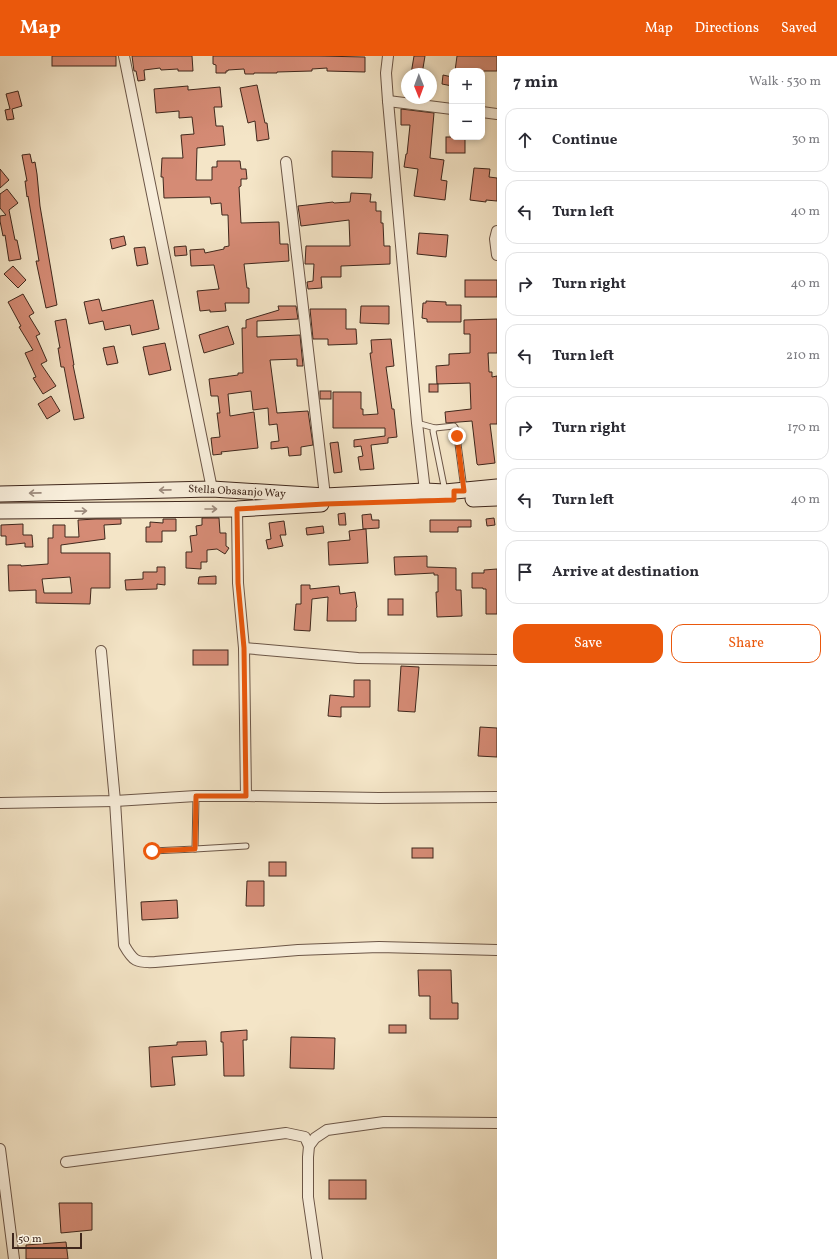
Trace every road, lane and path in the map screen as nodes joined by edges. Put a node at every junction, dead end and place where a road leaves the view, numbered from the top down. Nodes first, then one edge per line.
1 (124, 56) edge
2 (388, 56) edge
3 (388, 101) junction
4 (449, 109) edge
5 (485, 112) edge
6 (497, 114) edge
7 (286, 162) dead end
8 (497, 231) edge
9 (497, 255) edge
10 (417, 423) junction
11 (435, 428) junction
12 (497, 487) edge
13 (212, 489) junction
14 (424, 491) junction
15 (454, 493) junction
16 (0, 494) edge
17 (325, 496) junction
18 (497, 498) edge
19 (237, 509) junction
20 (0, 512) edge
21 (244, 648) junction
22 (101, 651) dead end
23 (497, 660) edge
24 (196, 796) junction
25 (246, 796) junction
26 (497, 798) edge
27 (115, 801) junction
28 (0, 803) edge
29 (246, 846) dead end
30 (195, 849) junction
31 (152, 851) dead end
32 (497, 950) edge
33 (497, 1123) edge
34 (309, 1146) junction
35 (0, 1149) edge
36 (66, 1162) dead end
37 (14, 1259) edge
38 (317, 1259) edge

1 - 13 street
2 - 3 street
3 - 4 street
3 - 10 street
5 - 6 street
7 - 17 street
8 - 9 street
10 - 11 lane
10 - 14 street
11 - 15 lane
11 - 15 lane
12 - 15 street, Stella Obasanjo Way
13 -> 16 street, Stella Obasanjo Way
13 - 17 street, Stella Obasanjo Way
14 - 15 street, Stella Obasanjo Way
14 - 17 street, Stella Obasanjo Way
15 - 18 street
15 - 19 street
20 -> 19 street
19 - 21 street
21 - 23 street
21 - 25 street
22 - 27 street
24 - 25 street
24 - 27 street
24 - 30 lane
25 - 26 street
27 - 28 street
27 - 32 street
29 - 30 lane
30 - 31 lane
33 - 34 street
34 - 36 street
34 - 38 street
35 - 37 street

